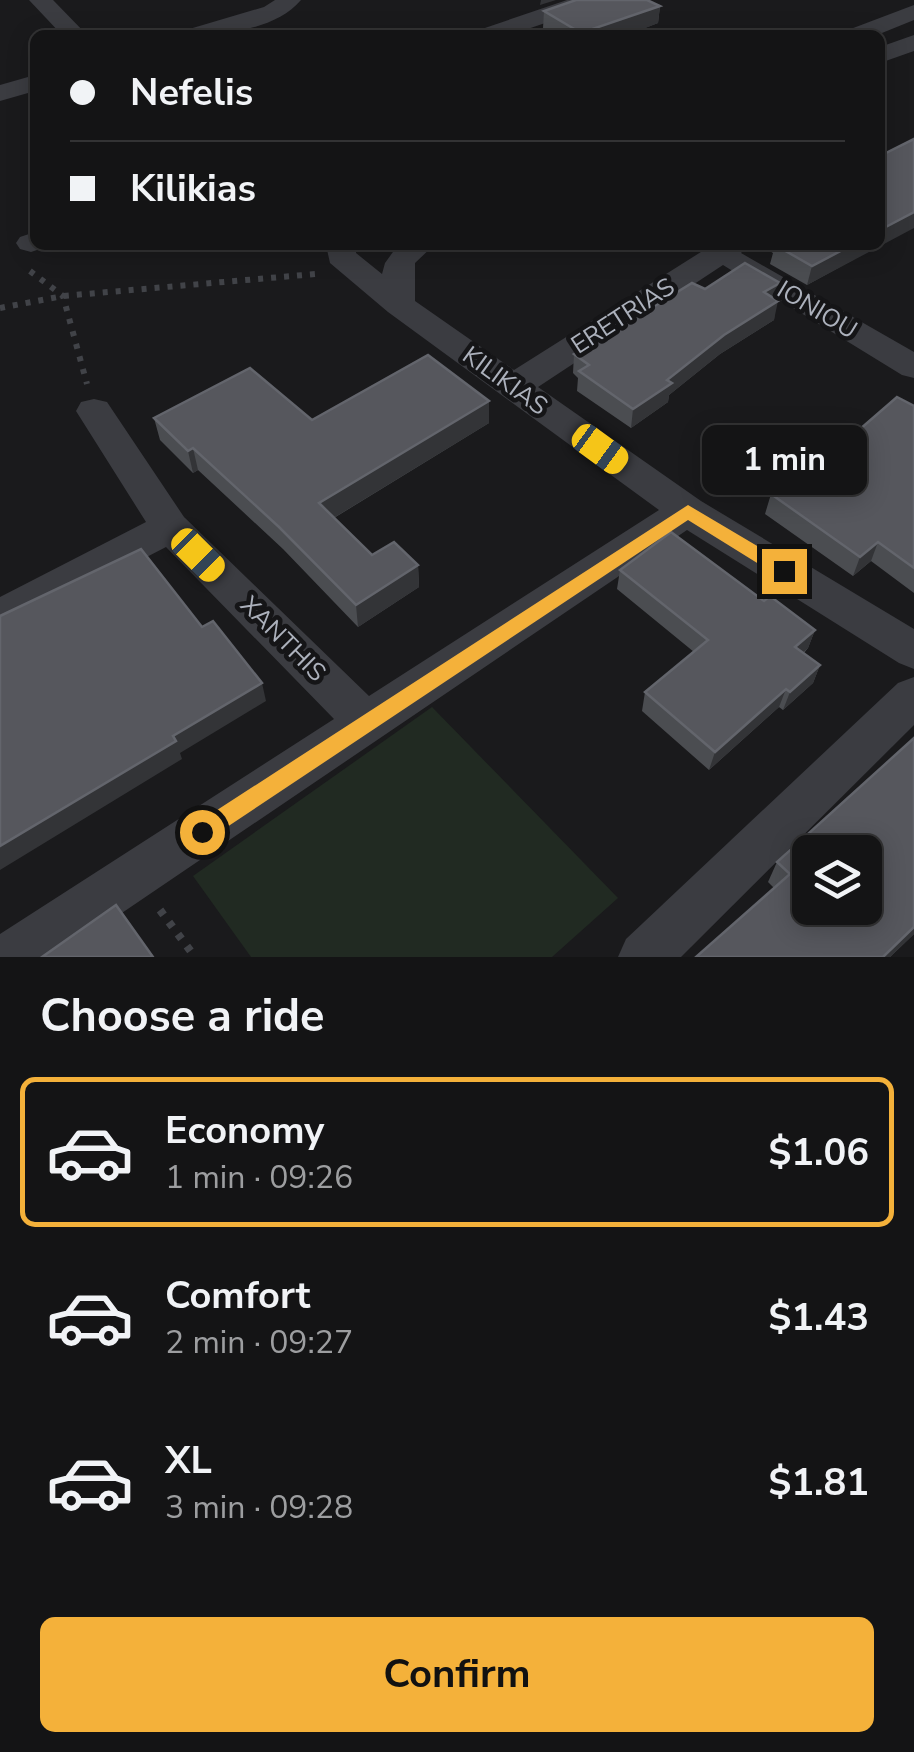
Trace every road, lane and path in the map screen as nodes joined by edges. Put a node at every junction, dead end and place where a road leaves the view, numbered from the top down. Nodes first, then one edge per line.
1 (40, 0) edge
2 (290, 0) edge
3 (590, 0) edge
4 (914, 12) edge
5 (70, 30) edge
6 (211, 30) edge
7 (502, 30) edge
8 (869, 30) edge
9 (914, 42) edge
10 (885, 54) edge
11 (30, 84) edge
12 (0, 93) edge
13 (27, 248) edge
14 (410, 250) edge
15 (725, 250) edge
16 (729, 250) edge
17 (346, 256) edge
18 (63, 296) junction
19 (399, 305) junction
20 (0, 308) edge
21 (914, 368) edge
22 (513, 387) junction
23 (94, 411) joint
24 (688, 512) junction
25 (170, 527) junction
26 (0, 616) edge
27 (914, 651) edge
28 (914, 696) edge
29 (367, 723) junction
30 (136, 876) junction
31 (11, 957) edge
32 (195, 957) edge
33 (644, 957) edge

1 - 5 street
2 - 6 street
3 - 7 street
4 - 8 street
9 - 10 street
11 - 12 street
13 - 18 path
14 - 19 street
15 - 22 street, ERETRIAS
16 - 21 street, IONIOU
17 - 18 path
17 - 19 street, KILIKIAS
18 - 20 path
18 - 23 path
19 - 22 street, KILIKIAS
22 - 24 street, KILIKIAS
23 - 25 street, XANTHIS
24 - 27 street, KILIKIAS
24 - 29 street
25 - 26 street
25 - 29 street, XANTHIS
28 - 33 street
29 - 30 street
30 - 31 street
30 - 32 path

